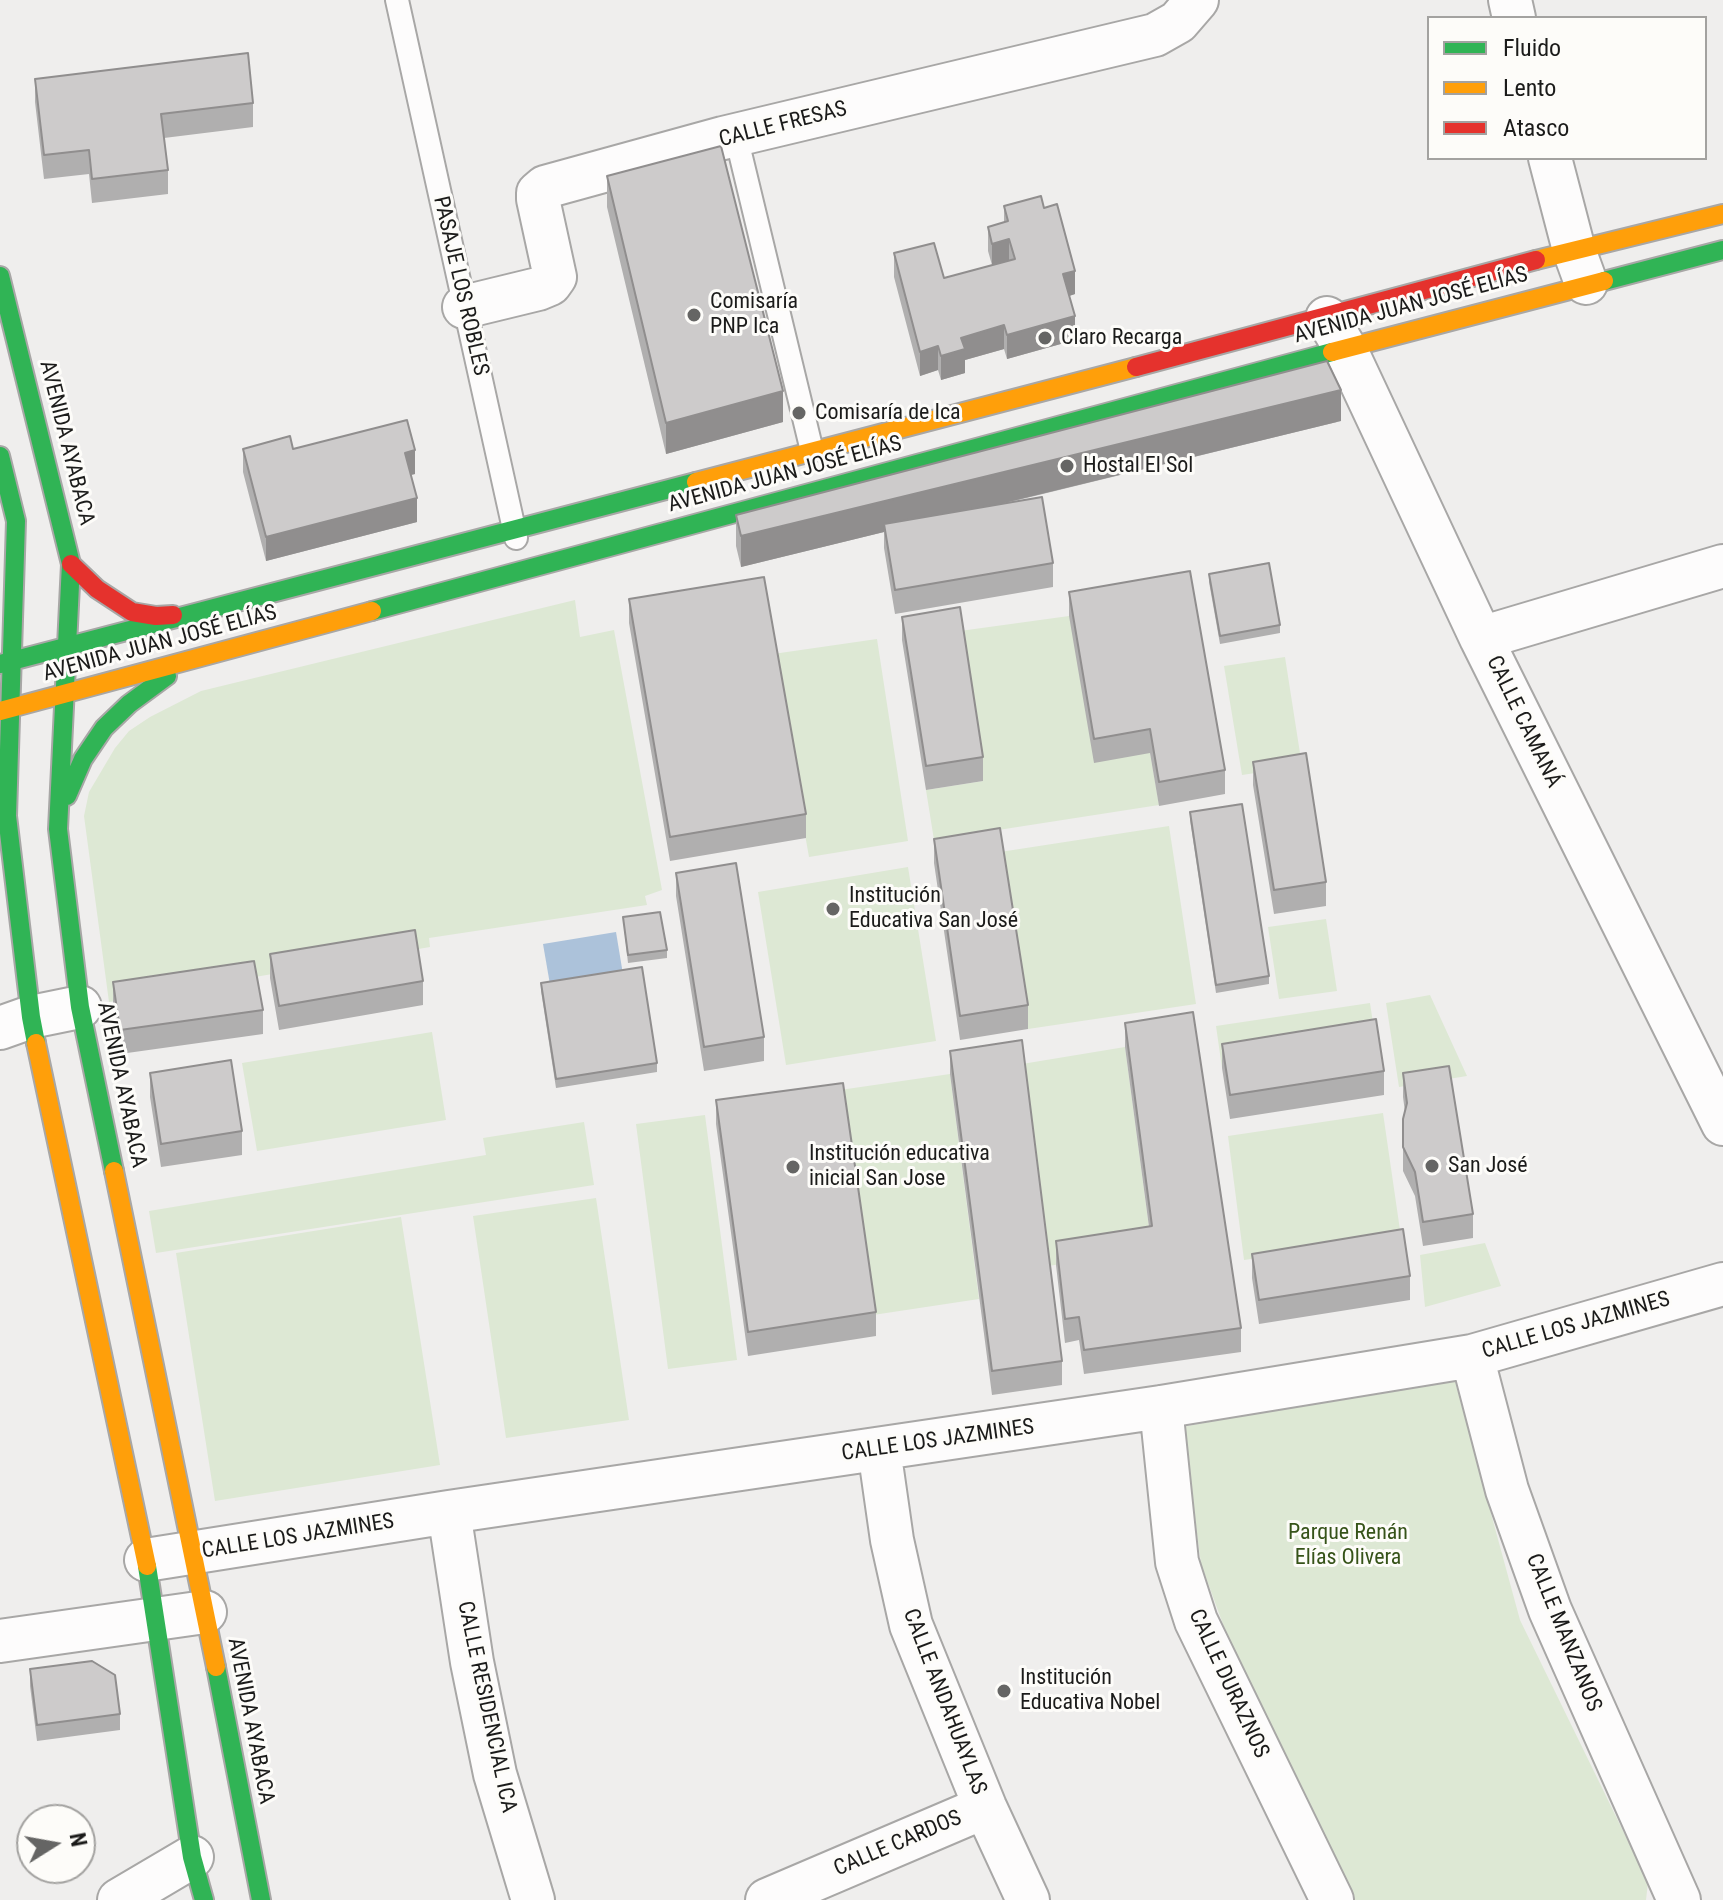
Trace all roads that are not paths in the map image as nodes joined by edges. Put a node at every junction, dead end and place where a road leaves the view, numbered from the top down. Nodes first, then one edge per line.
1 (397, 0) edge
2 (1197, 0) edge
3 (736, 136) junction
4 (1551, 160) edge
5 (1723, 214) edge
6 (1723, 250) edge
7 (1580, 267) junction
8 (0, 276) edge
9 (464, 307) junction
10 (1336, 333) junction
11 (812, 451) junction
12 (0, 456) edge
13 (16, 521) junction
14 (514, 529) junction
15 (71, 564) junction
16 (1723, 566) edge
17 (524, 571) junction
18 (0, 594) edge
19 (196, 614) junction
20 (1481, 638) junction
21 (67, 646) junction
22 (195, 660) junction
23 (6, 662) edge
24 (65, 694) junction
25 (5, 710) edge
26 (4, 810) edge
27 (58, 829) junction
28 (80, 1007) junction
29 (15, 1022) edge
30 (1723, 1124) edge
31 (1723, 1284) edge
32 (1472, 1356) junction
33 (1161, 1407) junction
34 (879, 1449) junction
35 (449, 1512) junction
36 (194, 1553) junction
37 (146, 1560) junction
38 (205, 1612) junction
39 (155, 1620) junction
40 (0, 1641) edge
41 (985, 1807) junction
42 (192, 1857) junction
43 (119, 1900) edge
44 (204, 1900) edge
45 (261, 1900) edge
46 (533, 1900) edge
47 (767, 1900) edge
48 (1028, 1900) edge
49 (1332, 1900) edge
50 (1679, 1900) edge

1 - 9 lane, PASAJE LOS ROBLES
2 - 3 street, CALLE FRESAS
3 - 9 street, CALLE FRESAS
3 - 11 lane
4 - 7 street
5 - 7 street, AVENIDA JUAN JOSÉ ELÍAS
6 - 7 street, AVENIDA JUAN JOSÉ ELÍAS
7 - 10 street, AVENIDA JUAN JOSÉ ELÍAS
7 - 10 street, AVENIDA JUAN JOSÉ ELÍAS
8 - 15 street, AVENIDA AYABACA
9 - 14 lane, PASAJE LOS ROBLES
10 - 11 street, AVENIDA JUAN JOSÉ ELÍAS
10 - 17 street, AVENIDA JUAN JOSÉ ELÍAS
10 - 20 street, CALLE CAMANÁ
11 - 14 street, AVENIDA JUAN JOSÉ ELÍAS
12 - 13 street
13 - 18 street
13 - 23 street
14 - 17 lane, PASAJE LOS ROBLES
14 - 19 street, AVENIDA JUAN JOSÉ ELÍAS
15 - 19 street
15 - 21 street, AVENIDA AYABACA
16 - 20 street
17 - 22 street, AVENIDA JUAN JOSÉ ELÍAS
19 - 21 street, AVENIDA JUAN JOSÉ ELÍAS
20 - 30 street, CALLE CAMANÁ
21 - 23 street, AVENIDA JUAN JOSÉ ELÍAS
21 - 24 street, AVENIDA AYABACA
22 - 24 street, AVENIDA JUAN JOSÉ ELÍAS
22 - 27 street
23 - 25 street
24 - 25 street, AVENIDA JUAN JOSÉ ELÍAS
24 - 27 street, AVENIDA AYABACA
25 - 26 street
26 - 29 street
27 - 28 street, AVENIDA AYABACA
28 - 29 street
28 - 36 street, AVENIDA AYABACA
29 - 37 street
31 - 32 street, CALLE LOS JAZMINES
32 - 33 street, CALLE LOS JAZMINES
32 - 50 street, CALLE MANZANOS
33 - 34 street, CALLE LOS JAZMINES
33 - 49 street, CALLE DURAZNOS
34 - 35 street, CALLE LOS JAZMINES
34 - 41 street, CALLE ANDAHUAYLAS
35 - 36 street, CALLE LOS JAZMINES
35 - 46 street, CALLE RESIDENCIAL ICA
36 - 37 street, CALLE LOS JAZMINES
36 - 38 street, AVENIDA AYABACA
37 - 39 street
38 - 39 street
38 - 45 street, AVENIDA AYABACA
39 - 40 street
39 - 42 street
41 - 47 street, CALLE CARDOS
41 - 48 street, CALLE ANDAHUAYLAS
42 - 43 street
42 - 44 street

